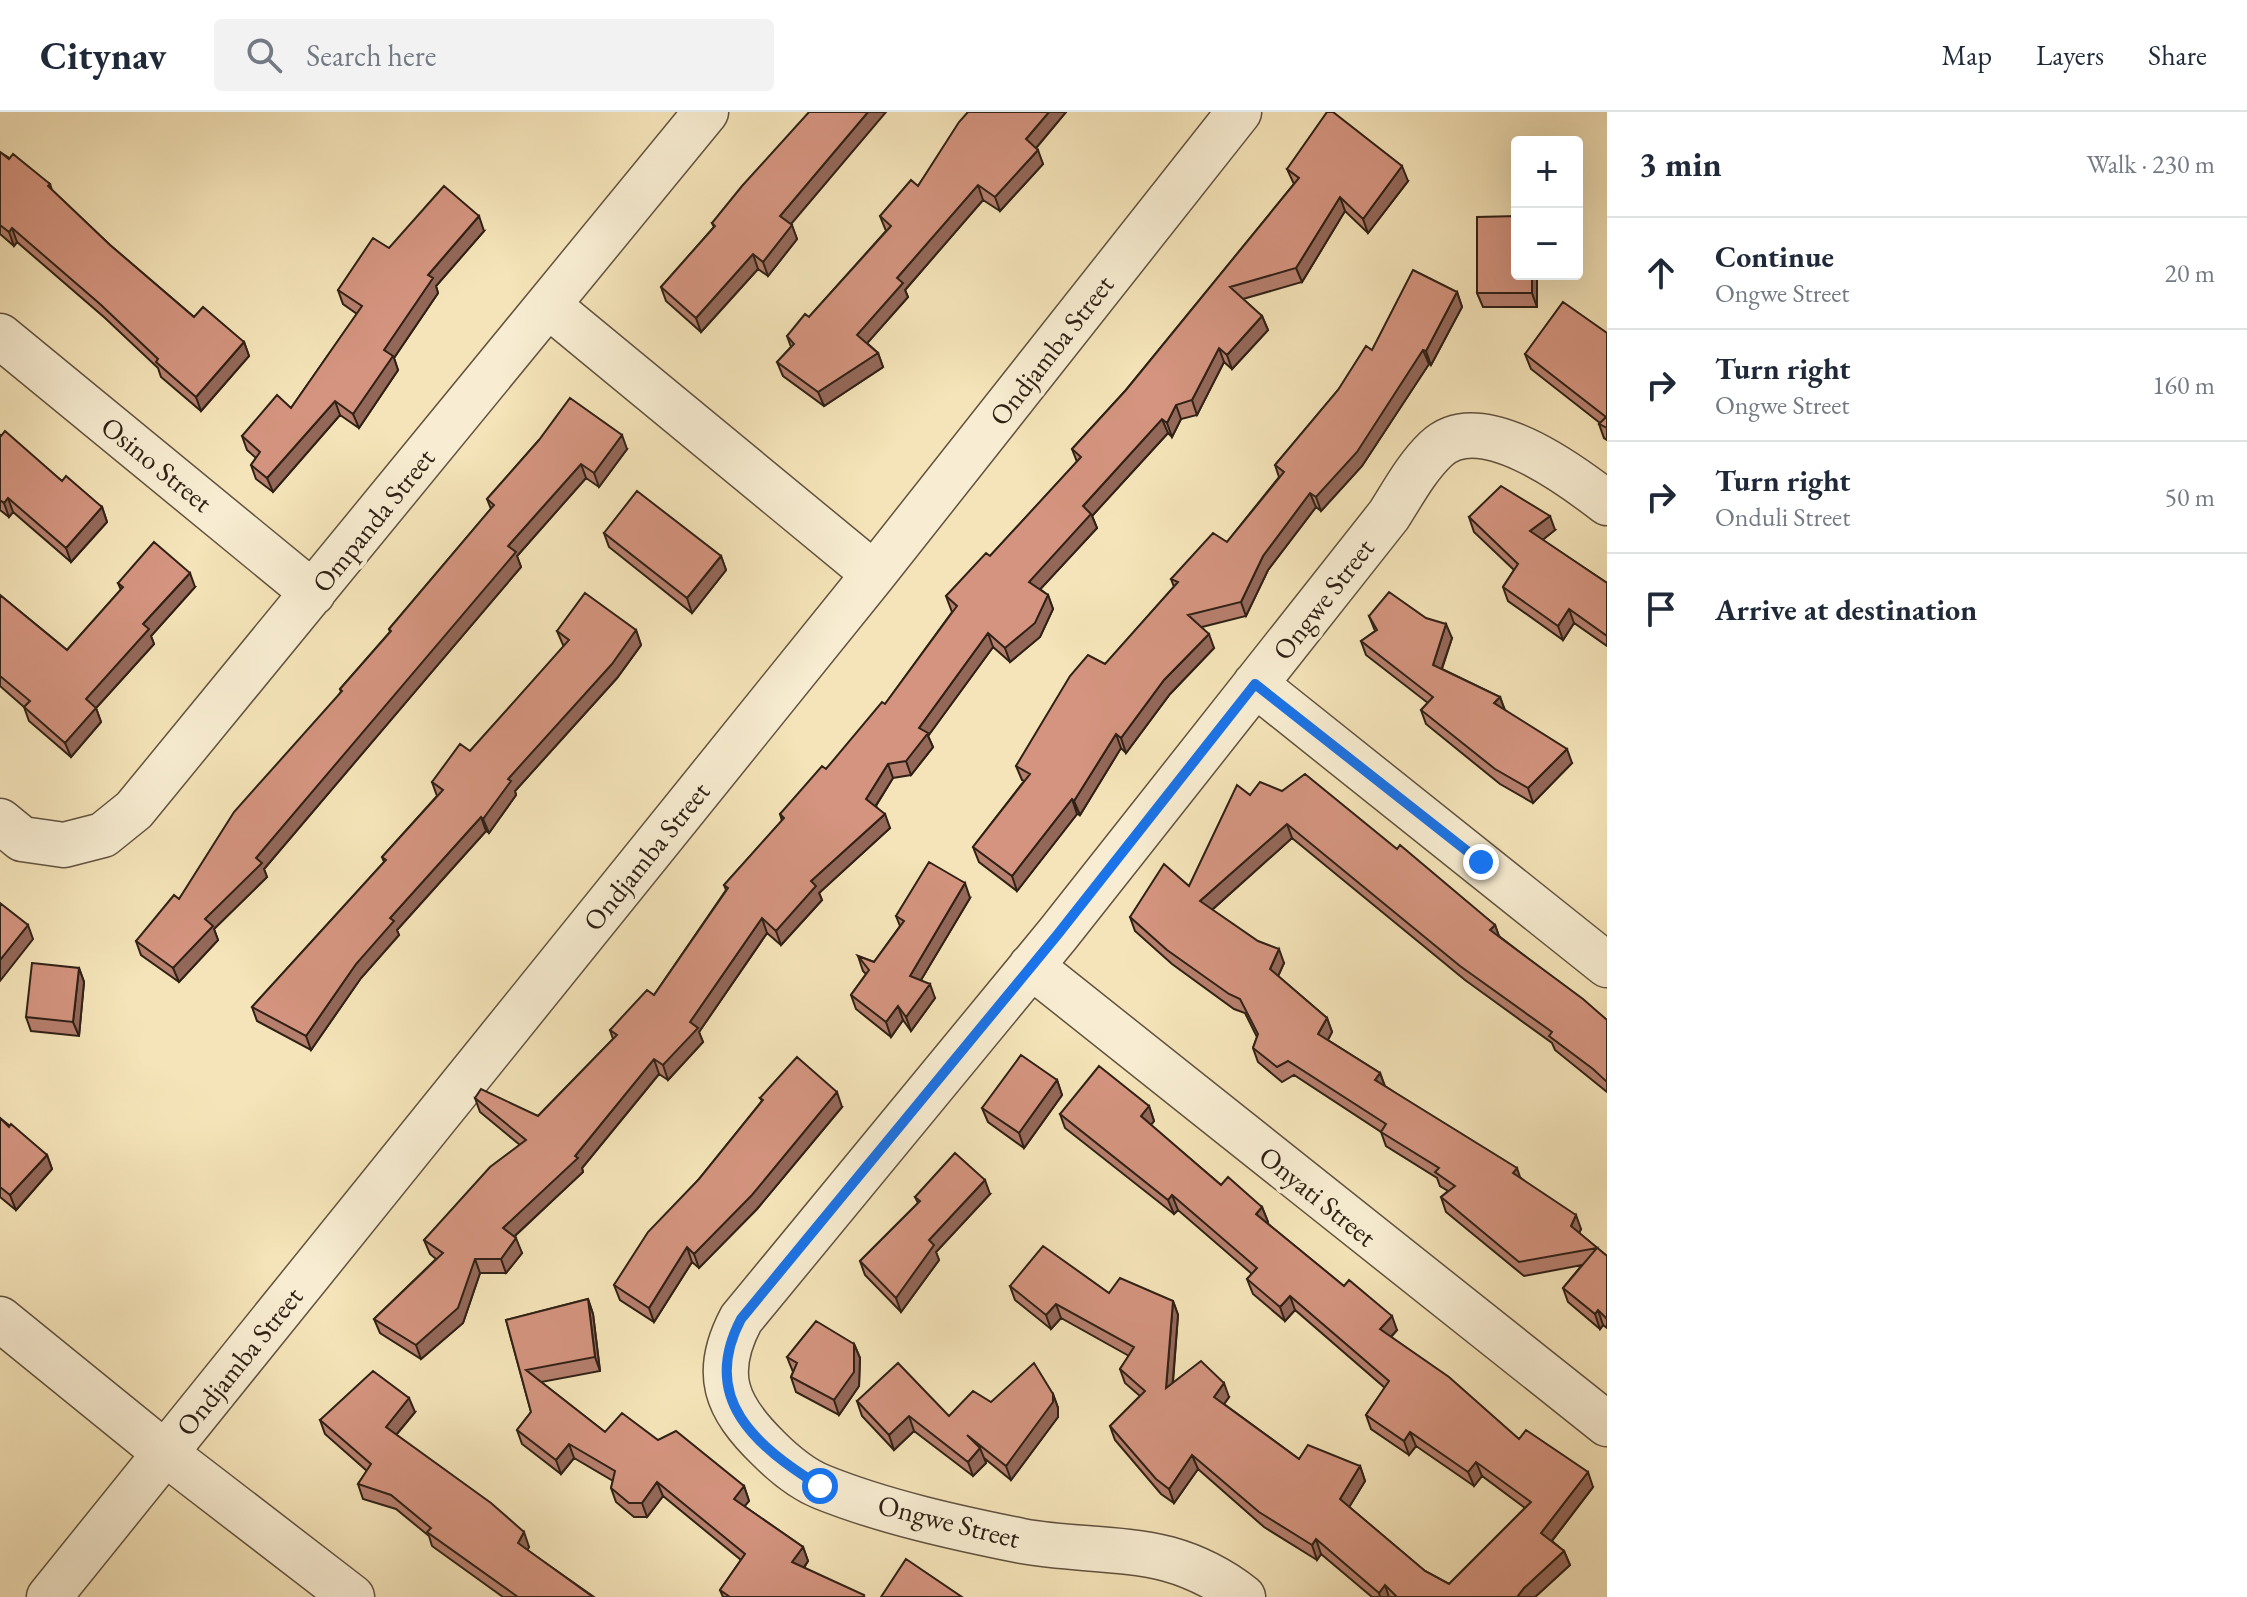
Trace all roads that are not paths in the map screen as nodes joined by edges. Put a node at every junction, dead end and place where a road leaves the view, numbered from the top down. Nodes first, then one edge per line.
1 (706, 112) edge
2 (1239, 112) edge
3 (549, 306) junction
4 (0, 336) edge
5 (1607, 503) edge
6 (874, 574) junction
7 (313, 593) junction
8 (1255, 684) junction
9 (0, 821) edge
10 (1607, 965) edge
11 (1031, 966) junction
12 (0, 1319) edge
13 (1607, 1424) edge
14 (165, 1453) junction
15 (49, 1597) edge
16 (352, 1597) edge
17 (1243, 1597) edge

1 - 3 street, Ompanda Street
2 - 6 street, Ondjamba Street
3 - 6 street
3 - 7 street, Ompanda Street
4 - 7 street, Osino Street
5 - 8 street, Ongwe Street
6 - 14 street, Ondjamba Street
7 - 9 street, Ompanda Street
8 - 10 street
8 - 11 street, Ongwe Street
11 - 13 street, Onyati Street
11 - 17 street, Ongwe Street
12 - 14 street
14 - 15 street, Ondjamba Street
14 - 16 street

